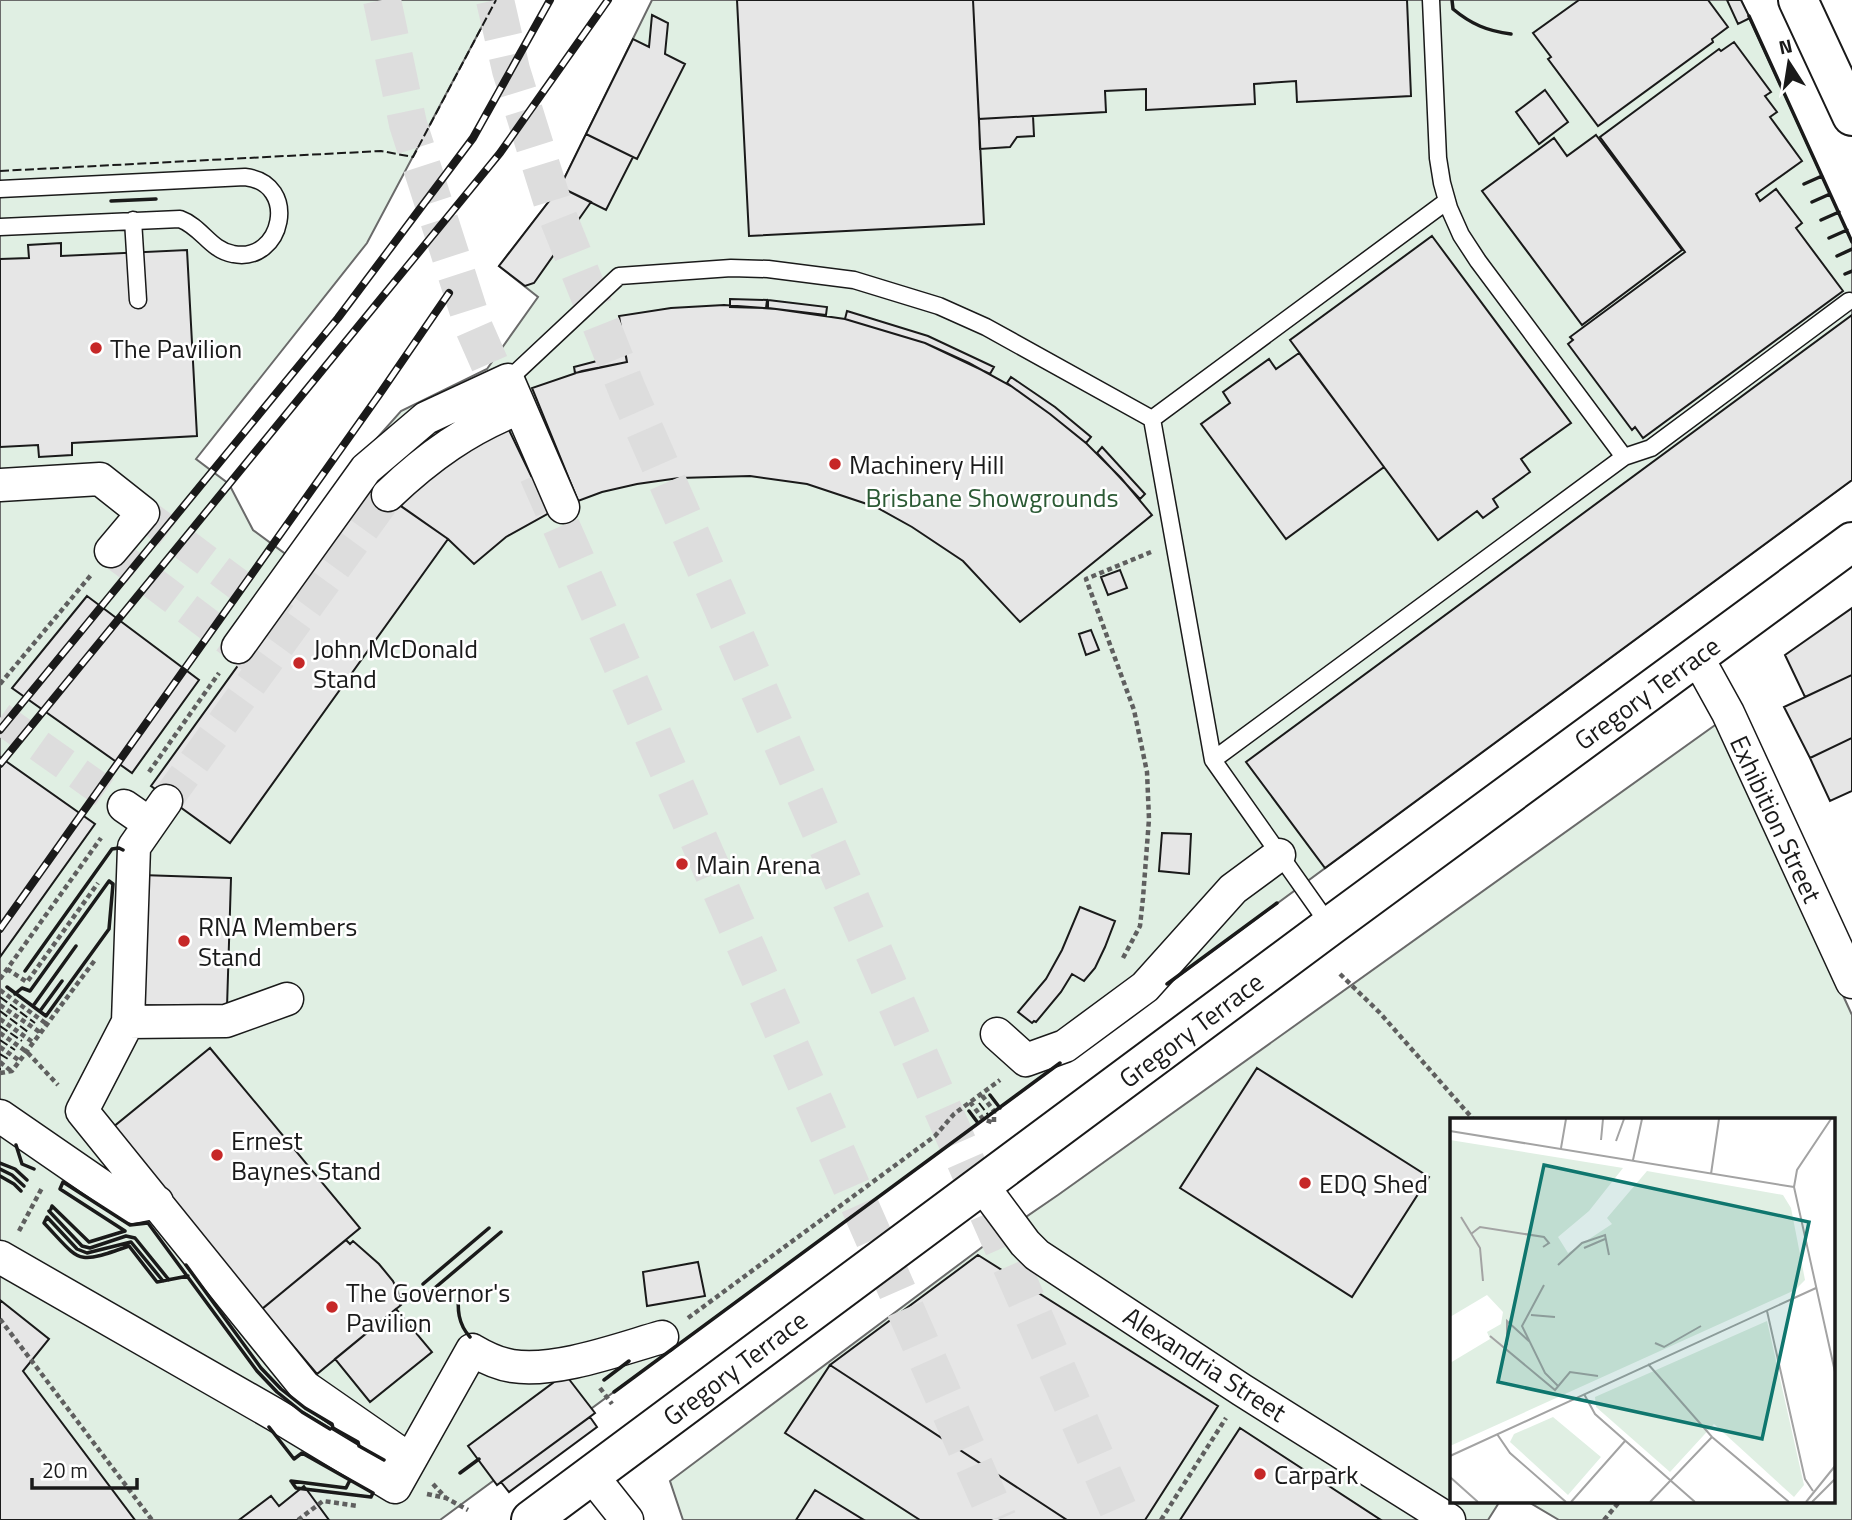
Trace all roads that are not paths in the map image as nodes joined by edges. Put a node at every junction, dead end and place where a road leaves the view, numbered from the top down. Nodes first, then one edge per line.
1 (1430, 0) edge
2 (1798, 0) edge
3 (1852, 116) edge
4 (0, 189) edge
5 (1447, 201) junction
6 (133, 220) junction
7 (0, 227) edge
8 (138, 300) dead end
9 (1850, 301) dead end
10 (508, 380) junction
11 (520, 408) junction
12 (1152, 419) junction
13 (1624, 457) junction
14 (0, 485) edge
15 (388, 495) tunnel mouth
16 (563, 507) dead end
17 (1852, 542) edge
18 (111, 551) road end
19 (238, 647) dead end
20 (1698, 657) junction
21 (1213, 760) junction
22 (124, 806) tunnel mouth
23 (1279, 855) junction
24 (1330, 926) junction
25 (1852, 982) edge
26 (287, 999) dead end
27 (128, 1022) junction
28 (997, 1034) dead end
29 (0, 1116) edge
30 (982, 1185) junction
31 (157, 1202) junction
32 (2, 1252) edge
33 (662, 1337) road end
34 (410, 1460) junction
35 (592, 1476) junction
36 (531, 1520) edge
37 (627, 1520) edge
38 (1449, 1520) edge

1 - 5 lane
2 - 3 main road
4 - 6 lane
5 - 12 lane
5 - 13 lane
6 - 7 lane
6 - 8 lane
9 - 13 lane
10 - 11 street
10 - 12 lane
10 - 19 street
11 - 15 street
11 - 16 street
12 - 21 lane
13 - 21 lane
14 - 18 street
17 - 20 main road, Gregory Terrace
20 - 24 main road, Gregory Terrace
20 - 25 street, Exhibition Street
21 - 23 lane
22 - 27 street
23 - 24 lane
23 - 28 street
24 - 30 main road, Gregory Terrace
26 - 27 street
27 - 31 street
29 - 31 street
30 - 35 main road, Gregory Terrace
30 - 38 street, Alexandria Street
31 - 34 street
32 - 34 street
33 - 34 street
35 - 36 main road, Gregory Terrace
35 - 37 street

